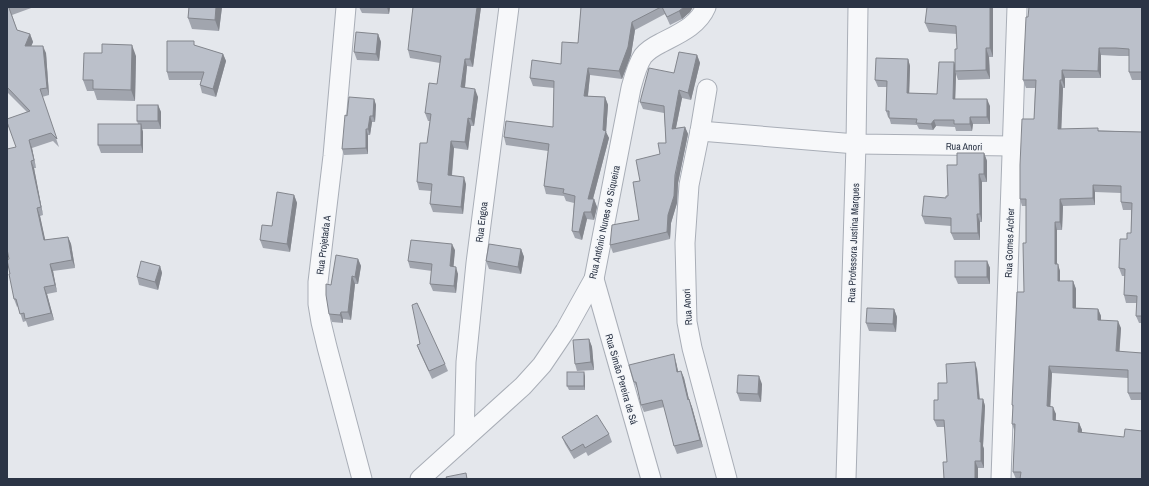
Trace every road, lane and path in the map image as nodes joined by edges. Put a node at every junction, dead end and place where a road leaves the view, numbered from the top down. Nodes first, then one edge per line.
1 (346, 7) edge
2 (510, 7) edge
3 (706, 7) edge
4 (858, 7) edge
5 (1017, 7) edge
6 (707, 89) dead end
7 (700, 131) junction
8 (856, 144) junction
9 (1012, 146) junction
10 (594, 279) junction
11 (464, 439) junction
12 (362, 479) edge
13 (420, 479) edge
14 (651, 479) edge
15 (727, 479) edge
16 (846, 479) edge
17 (1001, 479) edge

1 - 12 street, Rua Projetada A
2 - 11 street, Rua Engoa
3 - 10 street, Rua Antônio Nunes de Siqueira
4 - 8 street, Rua Professora Justina Marques
5 - 9 street, Rua Gomes Archer
6 - 7 street, Rua Anori
7 - 8 street, Rua Anori
7 - 15 street, Rua Anori
8 - 9 street, Rua Anori
8 - 16 street, Rua Professora Justina Marques
9 - 17 street, Rua Gomes Archer
10 - 11 street, Rua Antônio Nunes de Siqueira
10 - 14 street, Rua Simão Pereira de Sá
11 - 13 street, Rua Antônio Nunes de Siqueira

